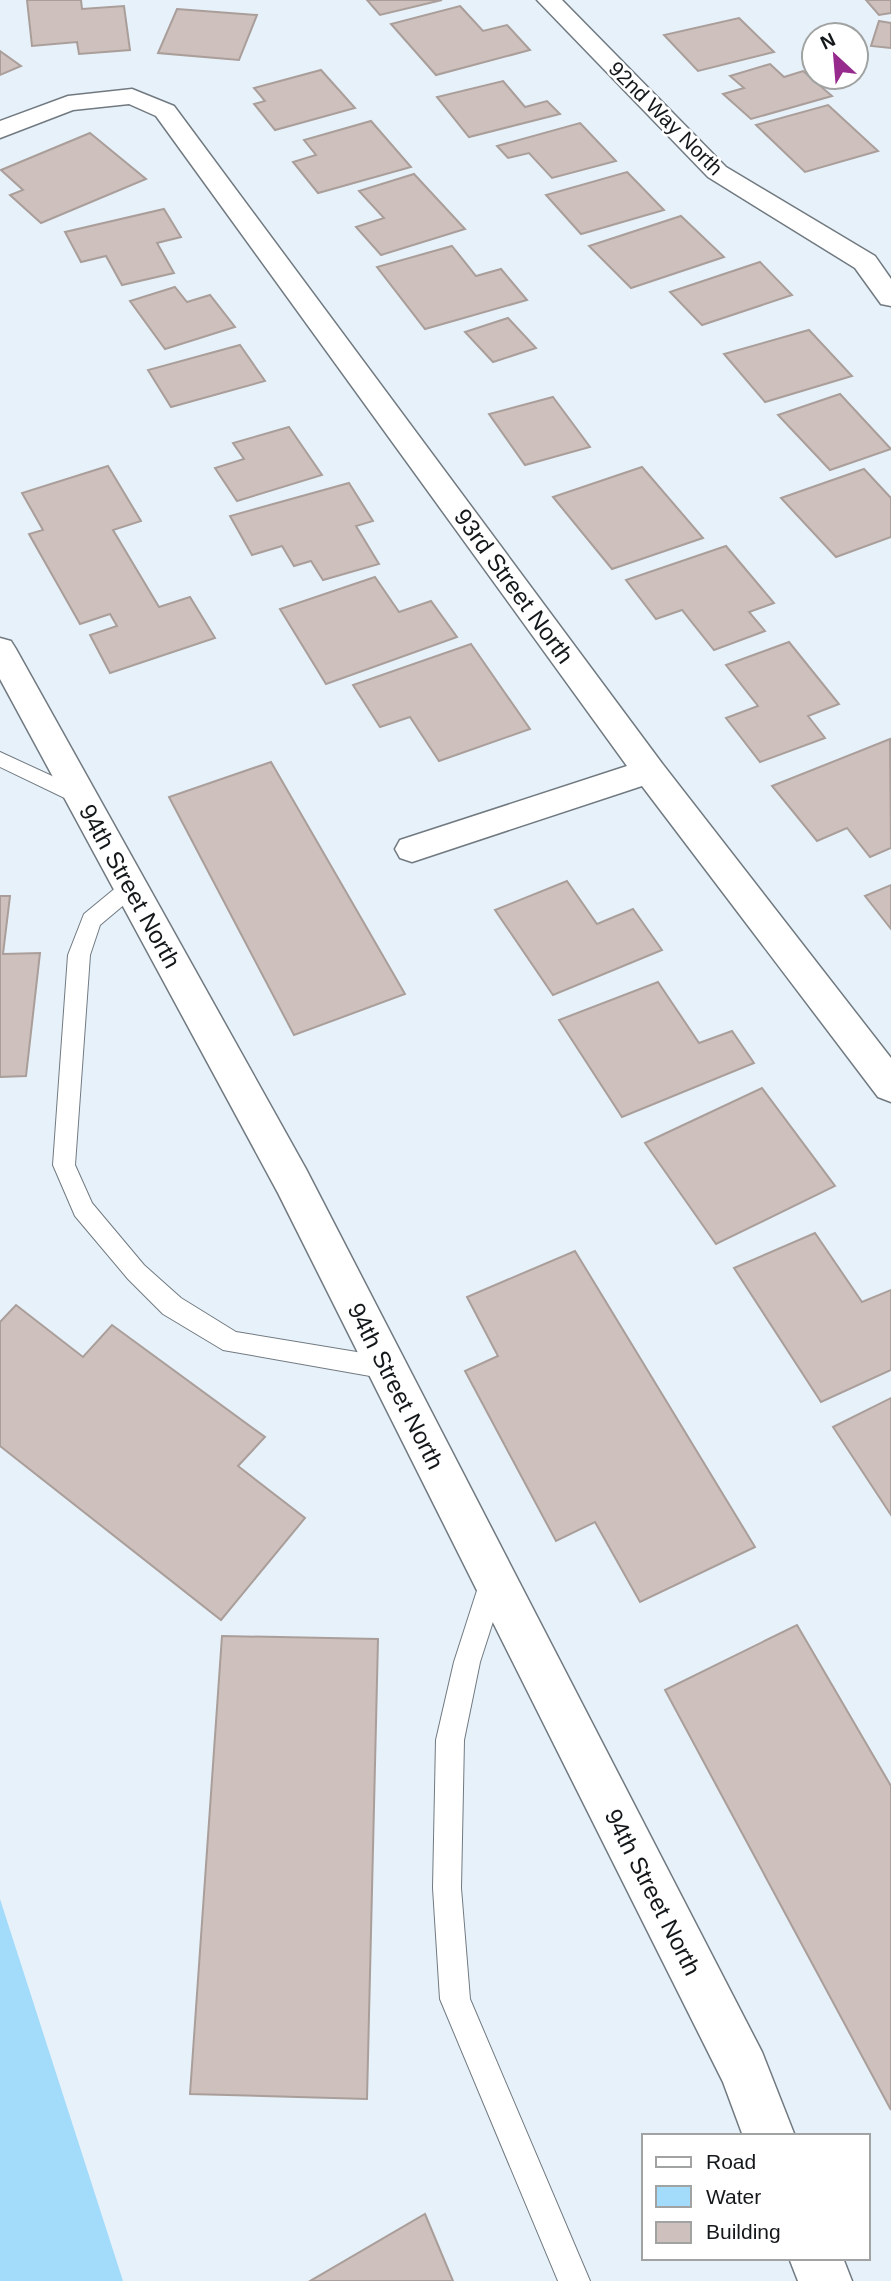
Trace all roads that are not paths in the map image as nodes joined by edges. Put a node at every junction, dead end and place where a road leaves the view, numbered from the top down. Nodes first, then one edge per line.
1 (549, 0) edge
2 (0, 130) edge
3 (891, 298) edge
4 (0, 649) edge
5 (0, 759) edge
6 (649, 771) junction
7 (82, 798) junction
8 (412, 849) dead end
9 (131, 887) junction
10 (891, 1086) edge
11 (387, 1368) junction
12 (494, 1578) junction
13 (768, 2134) edge
14 (818, 2260) edge
15 (574, 2281) edge
16 (825, 2281) edge

1 - 3 street, 92nd Way North
2 - 6 street, 93rd Street North
4 - 7 street, 94th Street North
5 - 7 lane
6 - 8 street
6 - 10 street, 93rd Street North
7 - 9 street, 94th Street North
9 - 11 street, 94th Street North
9 - 11 lane
11 - 12 street, 94th Street North
12 - 13 street, 94th Street North
12 - 15 lane
14 - 16 street

